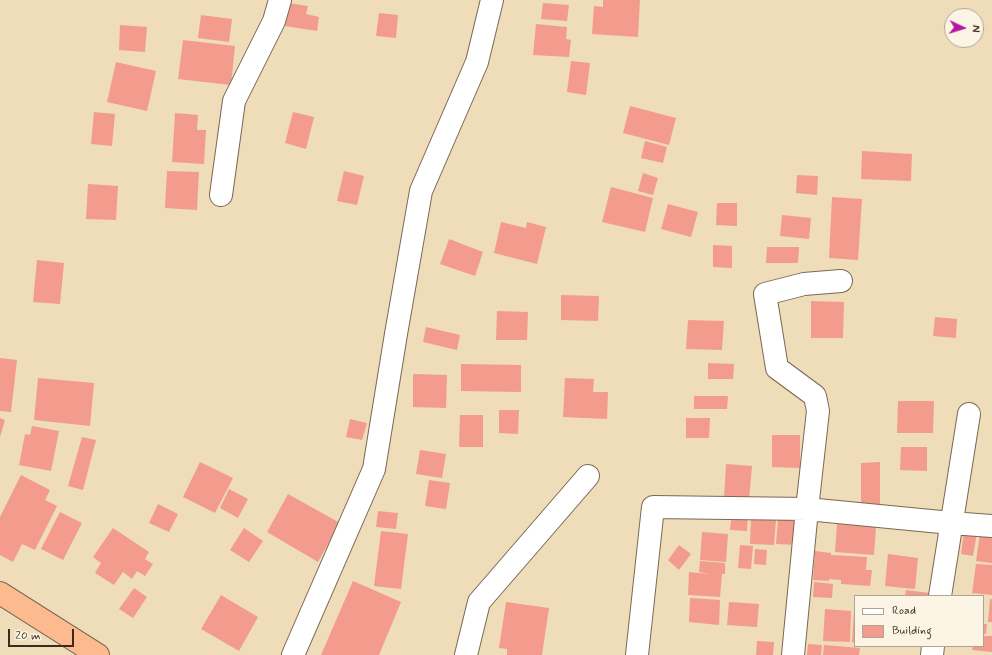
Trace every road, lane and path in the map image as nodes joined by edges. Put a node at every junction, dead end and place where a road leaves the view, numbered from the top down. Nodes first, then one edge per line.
1 (280, 0) edge
2 (492, 0) edge
3 (221, 195) dead end
4 (841, 281) dead end
5 (969, 414) dead end
6 (588, 476) dead end
7 (807, 509) junction
8 (951, 523) junction
9 (992, 526) edge
10 (0, 593) edge
11 (940, 595) edge
12 (98, 655) edge
13 (293, 655) edge
14 (466, 655) edge
15 (637, 655) edge
16 (793, 655) edge

1 - 3 street
2 - 13 street
4 - 7 street
5 - 8 street
6 - 14 street
7 - 8 street
7 - 15 street
7 - 16 street
8 - 9 street
8 - 11 street
10 - 12 highway

